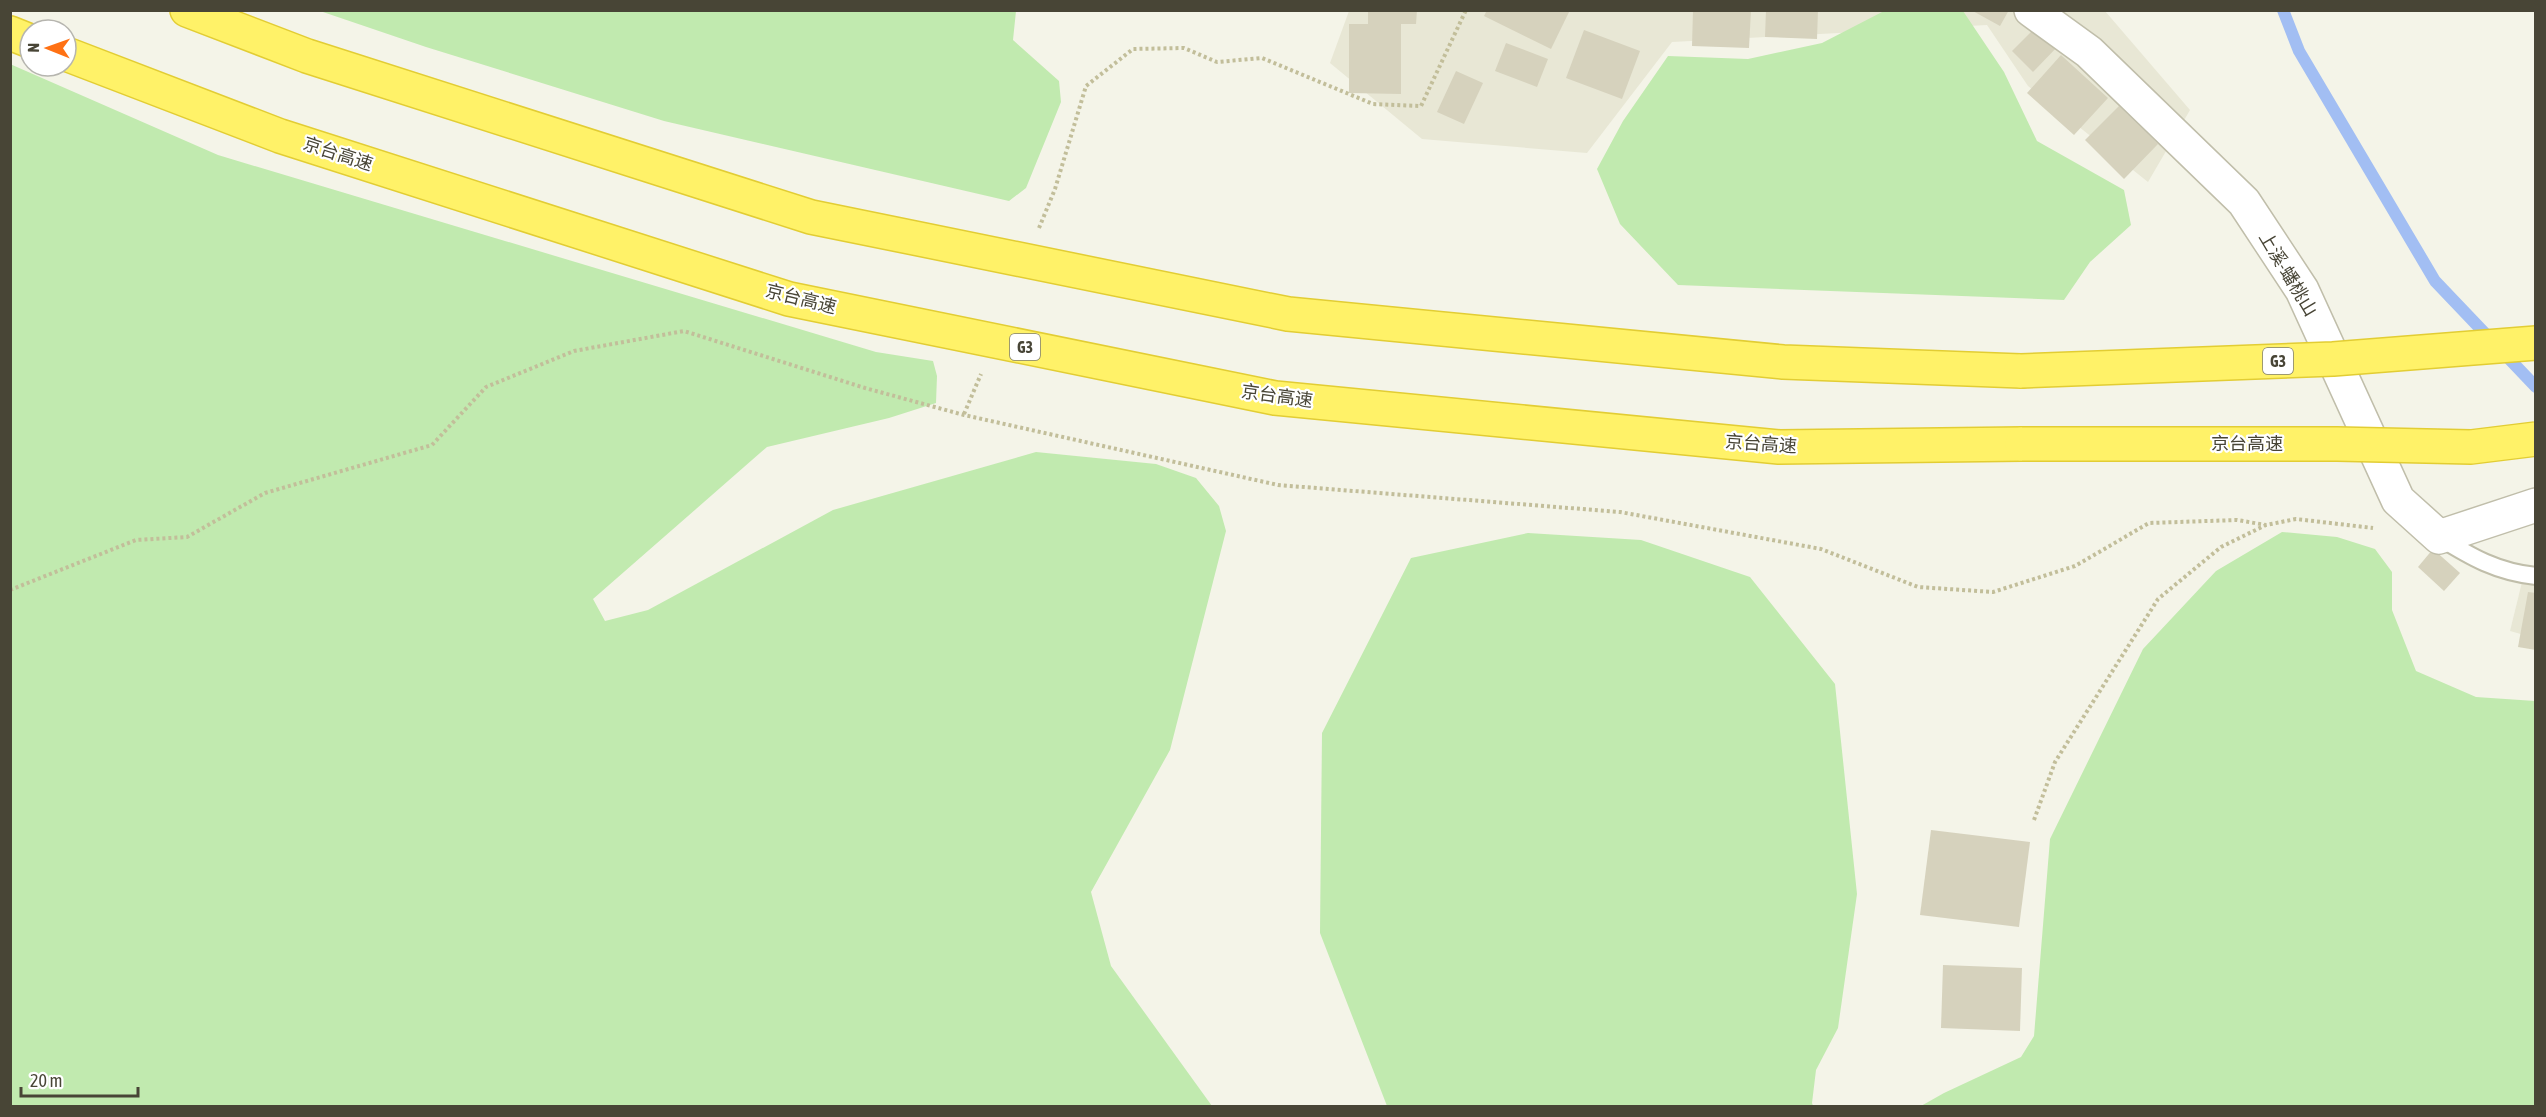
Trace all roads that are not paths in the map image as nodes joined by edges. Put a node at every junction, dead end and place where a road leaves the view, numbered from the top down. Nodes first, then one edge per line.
1 (187, 10) edge
2 (2031, 10) edge
3 (78, 59) edge
4 (2535, 322) edge
5 (2535, 343) edge
6 (2333, 359) junction
7 (2535, 439) edge
8 (2535, 446) edge
9 (2471, 447) junction
10 (2535, 505) edge
11 (2439, 537) junction
12 (2535, 576) edge

1 - 6 highway, G3, bridge
2 - 11 street, 上溪-蟠桃山
3 - 9 highway, 京台高速 / G3, bridge
4 - 6 highway, bridge
5 - 6 highway, G3, bridge
7 - 9 highway, 京台高速 / G3, bridge
8 - 9 highway, bridge
10 - 11 street
11 - 12 lane

